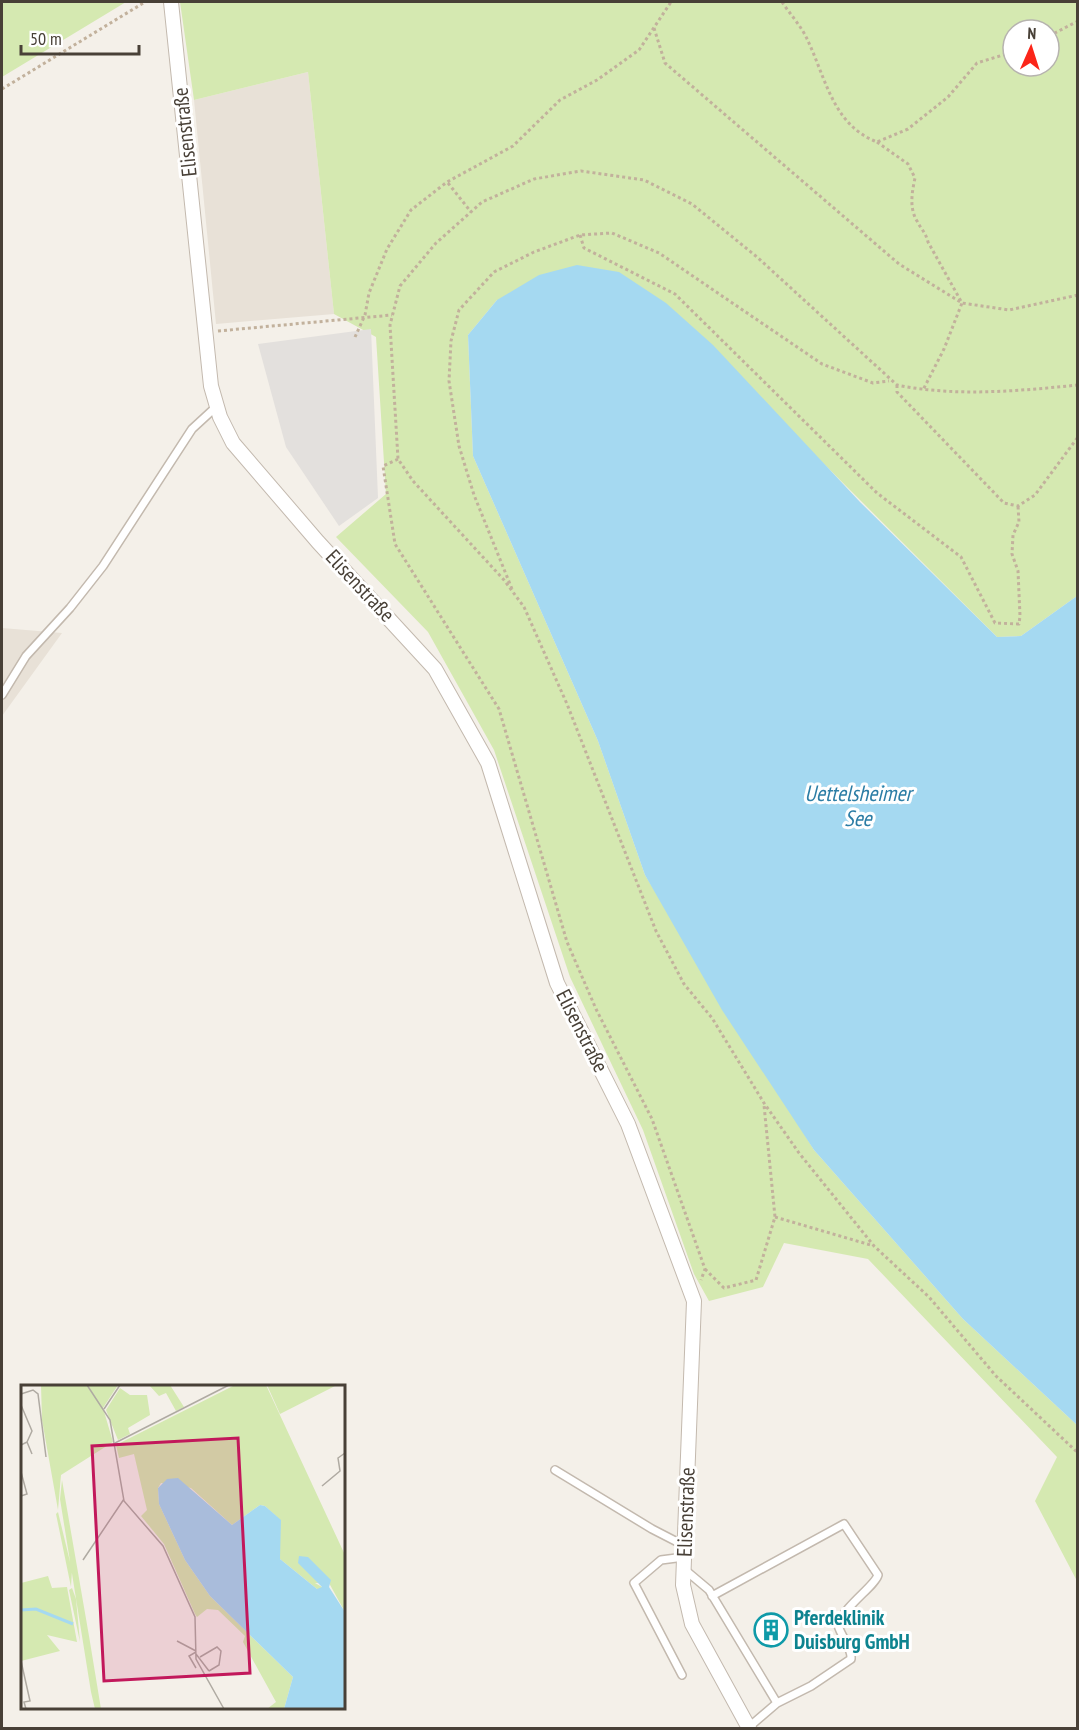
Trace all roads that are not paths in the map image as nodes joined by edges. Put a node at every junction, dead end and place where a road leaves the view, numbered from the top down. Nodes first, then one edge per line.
1 (171, 2) edge
2 (217, 406) junction
3 (2, 695) edge
4 (555, 1470) dead end
5 (684, 1557) junction
6 (712, 1596) junction
7 (682, 1675) dead end
8 (777, 1703) junction
9 (749, 1728) edge

1 - 2 street, Elisenstraße
2 - 3 lane
2 - 5 street, Elisenstraße
4 - 5 lane
5 - 6 lane
5 - 7 lane
5 - 9 street, Elisenstraße
6 - 8 lane
6 - 8 lane
8 - 9 lane

